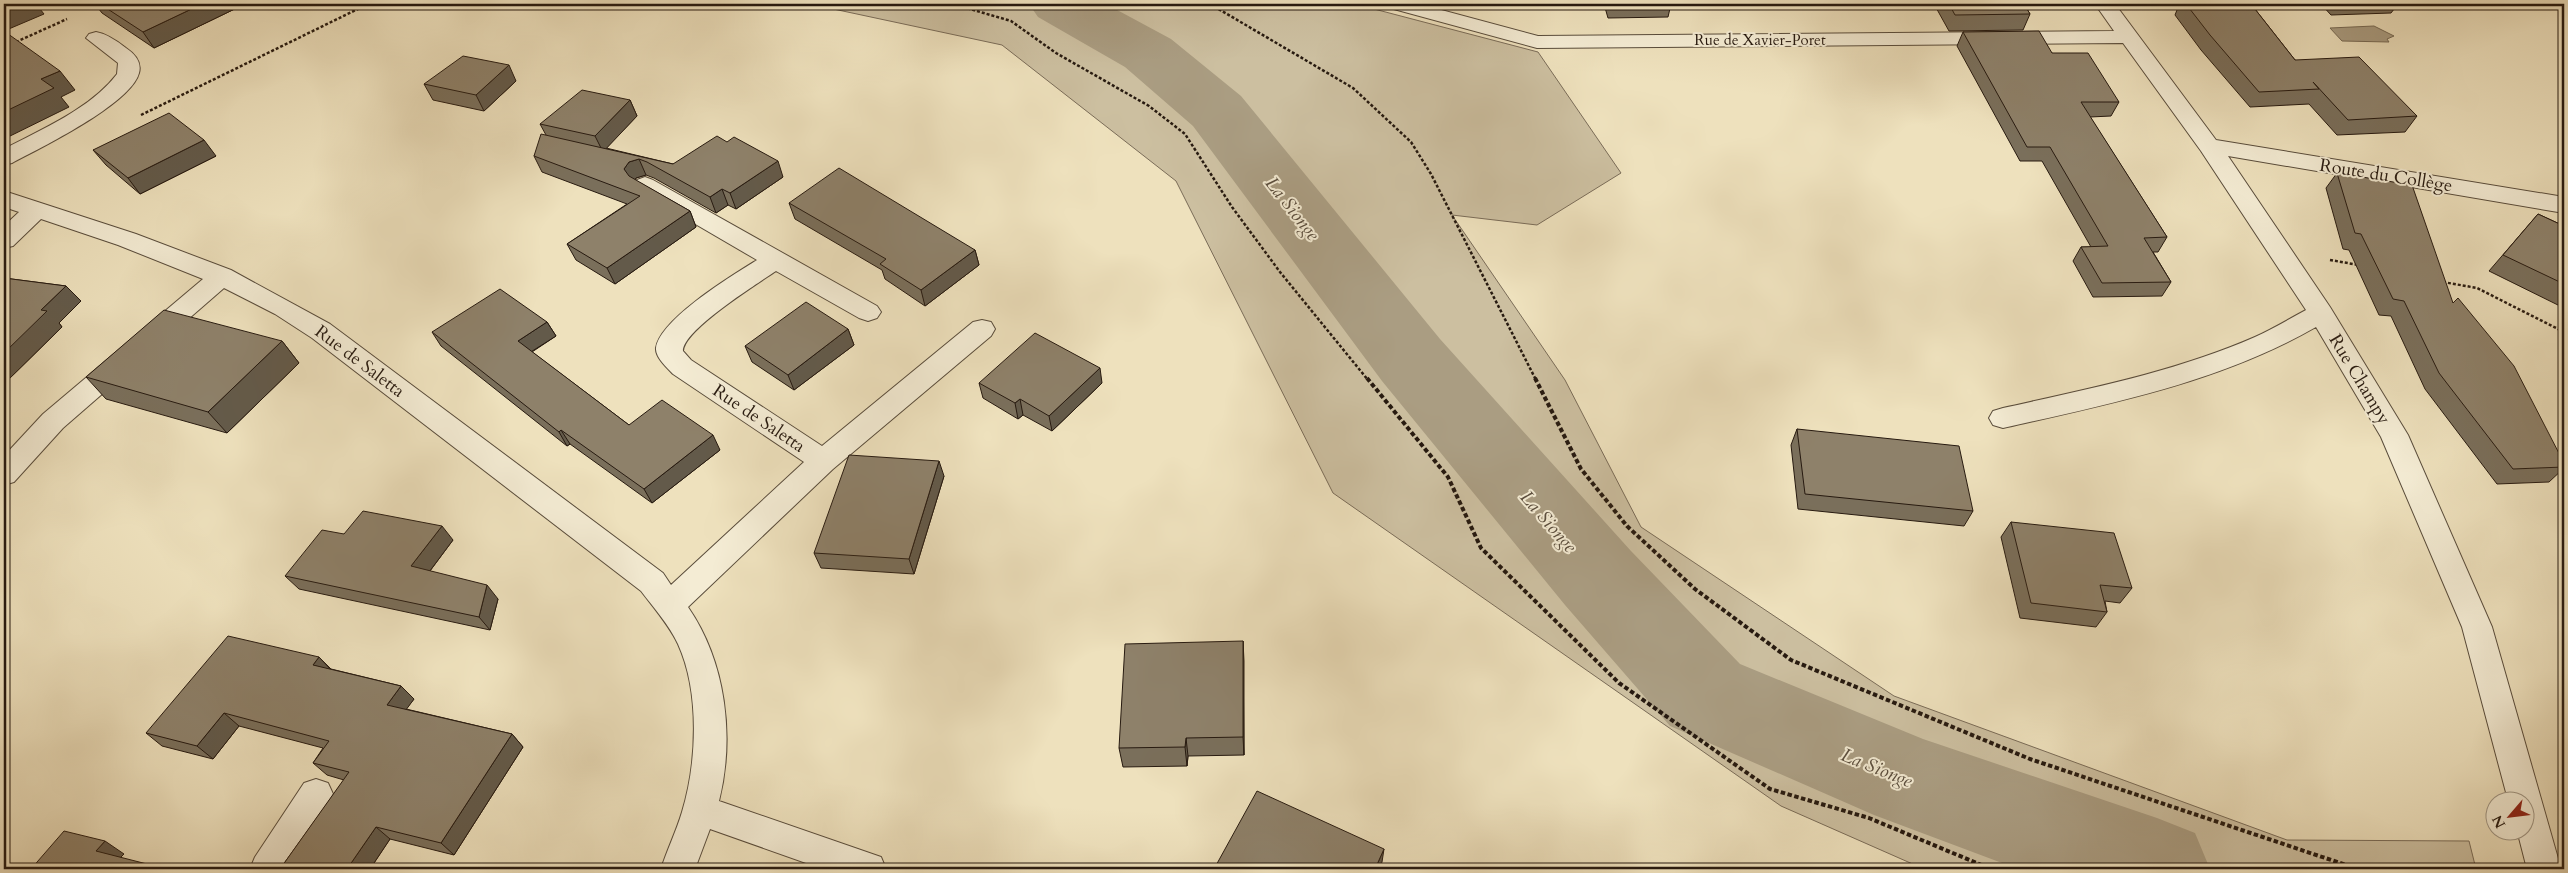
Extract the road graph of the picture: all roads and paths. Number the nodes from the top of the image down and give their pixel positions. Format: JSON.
{"nodes":[{"id":1,"x":368,"y":4,"type":"edge"},
{"id":2,"x":953,"y":4,"type":"edge"},
{"id":3,"x":1160,"y":4,"type":"edge"},
{"id":4,"x":1210,"y":4,"type":"edge"},
{"id":5,"x":1397,"y":4,"type":"edge"},
{"id":6,"x":2105,"y":4,"type":"edge"},
{"id":7,"x":1165,"y":7,"type":"dead end"},
{"id":8,"x":74,"y":16,"type":"dead end"},
{"id":9,"x":2127,"y":37,"type":"junction"},
{"id":10,"x":96,"y":38,"type":"dead end"},
{"id":11,"x":12,"y":43,"type":"edge"},
{"id":12,"x":139,"y":116,"type":"dead end"},
{"id":13,"x":2208,"y":146,"type":"junction"},
{"id":14,"x":4,"y":158,"type":"edge"},
{"id":15,"x":645,"y":184,"type":"edge"},
{"id":16,"x":4,"y":199,"type":"edge"},
{"id":17,"x":2564,"y":205,"type":"edge"},
{"id":18,"x":36,"y":210,"type":"junction"},
{"id":19,"x":4,"y":240,"type":"edge"},
{"id":20,"x":2321,"y":258,"type":"dead end"},
{"id":21,"x":776,"y":259,"type":"junction"},
{"id":22,"x":2360,"y":265,"type":"dead end"},
{"id":23,"x":222,"y":276,"type":"junction"},
{"id":24,"x":2438,"y":280,"type":"edge"},
{"id":25,"x":868,"y":312,"type":"dead end"},
{"id":26,"x":2321,"y":313,"type":"junction"},
{"id":27,"x":982,"y":329,"type":"dead end"},
{"id":28,"x":2564,"y":332,"type":"edge"},
{"id":29,"x":2003,"y":418,"type":"dead end"},
{"id":30,"x":824,"y":461,"type":"junction"},
{"id":31,"x":4,"y":474,"type":"edge"},
{"id":32,"x":670,"y":605,"type":"junction"},
{"id":33,"x":2522,"y":790,"type":"edge"},
{"id":34,"x":316,"y":794,"type":"dead end"},
{"id":35,"x":700,"y":810,"type":"junction"},
{"id":36,"x":2536,"y":840,"type":"edge"},
{"id":37,"x":267,"y":869,"type":"edge"},
{"id":38,"x":678,"y":869,"type":"edge"},
{"id":39,"x":869,"y":869,"type":"edge"},
{"id":40,"x":1991,"y":869,"type":"edge"},
{"id":41,"x":2358,"y":869,"type":"edge"},
{"id":42,"x":2544,"y":869,"type":"edge"}],
"edges":[{"from":1,"to":12,"type":"path"},
{"from":2,"to":40,"type":"path"},
{"from":3,"to":7,"type":"path"},
{"from":4,"to":41,"type":"path"},
{"from":5,"to":9,"type":"street","name":"Rue de Xavier-Poret"},
{"from":6,"to":9,"type":"street","name":"Rue Champy"},
{"from":8,"to":11,"type":"path"},
{"from":9,"to":13,"type":"street","name":"Rue Champy"},
{"from":10,"to":14,"type":"street"},
{"from":13,"to":17,"type":"street","name":"Route du Collège"},
{"from":13,"to":26,"type":"street","name":"Rue Champy"},
{"from":15,"to":21,"type":"street"},
{"from":16,"to":18,"type":"street","name":"Rue de Saletta"},
{"from":18,"to":19,"type":"street"},
{"from":18,"to":23,"type":"street","name":"Rue de Saletta"},
{"from":20,"to":22,"type":"path"},
{"from":21,"to":25,"type":"street"},
{"from":21,"to":30,"type":"street","name":"Rue de Saletta"},
{"from":23,"to":31,"type":"street"},
{"from":23,"to":32,"type":"street","name":"Rue de Saletta"},
{"from":24,"to":28,"type":"path"},
{"from":26,"to":29,"type":"street"},
{"from":26,"to":33,"type":"street","name":"Rue Champy"},
{"from":27,"to":30,"type":"street","name":"Rue de Saletta"},
{"from":30,"to":32,"type":"street","name":"Rue de Saletta"},
{"from":32,"to":35,"type":"street","name":"Rue de Saletta"},
{"from":34,"to":37,"type":"street"},
{"from":35,"to":38,"type":"street","name":"Rue de Saletta"},
{"from":35,"to":39,"type":"street"},
{"from":36,"to":42,"type":"street","name":"Rue Champy"}]}
